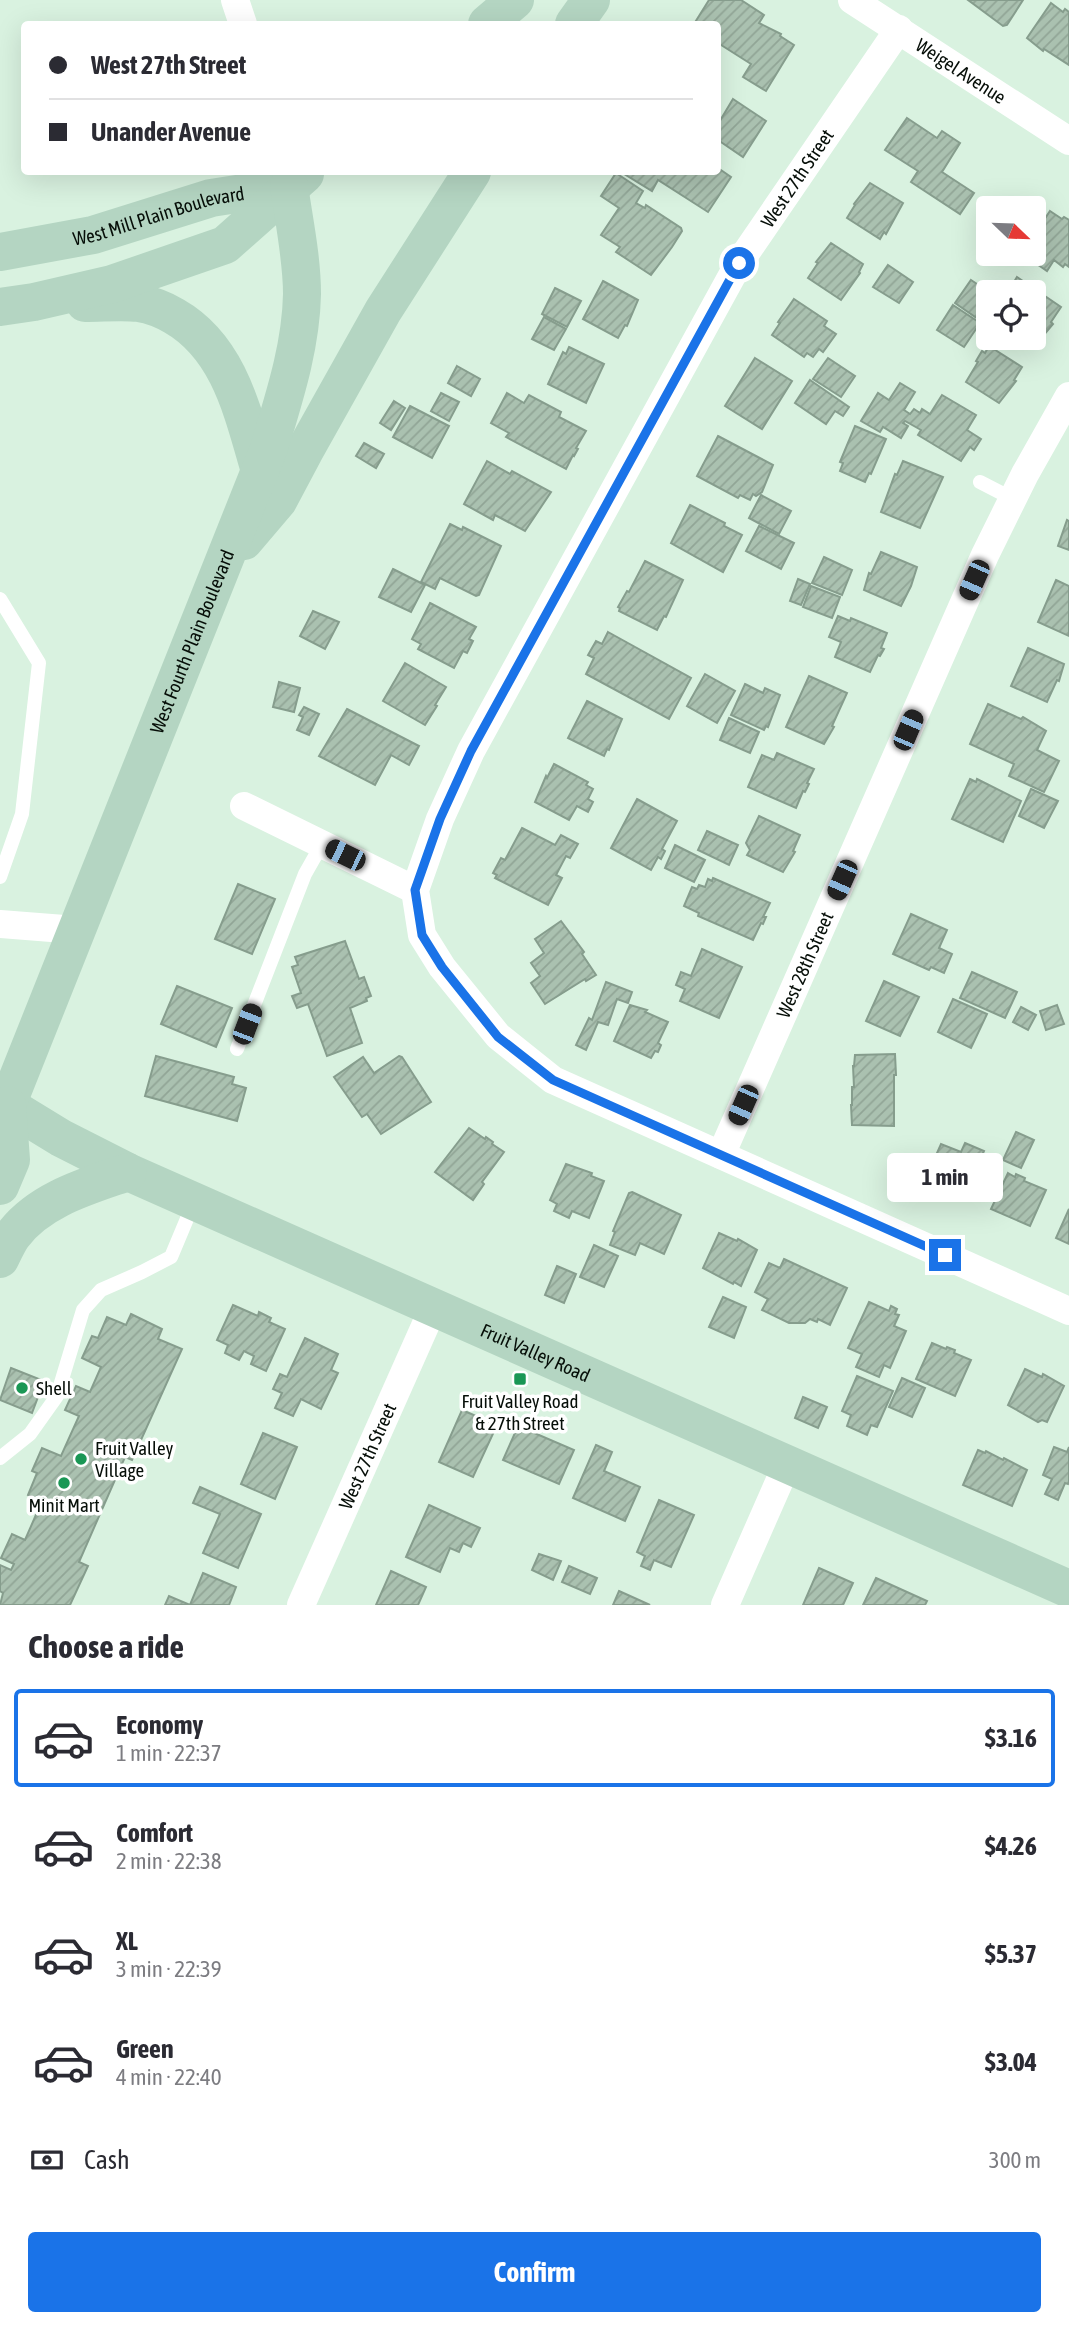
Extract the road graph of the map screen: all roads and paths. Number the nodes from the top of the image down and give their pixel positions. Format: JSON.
{"nodes":[{"id":1,"x":235,"y":0,"type":"edge"},
{"id":2,"x":515,"y":0,"type":"edge"},
{"id":3,"x":591,"y":0,"type":"edge"},
{"id":4,"x":852,"y":0,"type":"edge"},
{"id":5,"x":242,"y":21,"type":"edge"},
{"id":6,"x":490,"y":21,"type":"edge"},
{"id":7,"x":576,"y":21,"type":"edge"},
{"id":8,"x":899,"y":29,"type":"junction"},
{"id":9,"x":1069,"y":141,"type":"edge"},
{"id":10,"x":470,"y":175,"type":"edge"},
{"id":11,"x":294,"y":176,"type":"edge"},
{"id":12,"x":0,"y":252,"type":"edge"},
{"id":13,"x":17,"y":304,"type":"edge"},
{"id":14,"x":1069,"y":396,"type":"edge"},
{"id":15,"x":260,"y":471,"type":"junction"},
{"id":16,"x":980,"y":482,"type":"dead end"},
{"id":17,"x":1013,"y":499,"type":"junction"},
{"id":18,"x":223,"y":567,"type":"junction"},
{"id":19,"x":0,"y":599,"type":"edge"},
{"id":20,"x":244,"y":806,"type":"dead end"},
{"id":21,"x":321,"y":844,"type":"junction"},
{"id":22,"x":0,"y":877,"type":"edge"},
{"id":23,"x":415,"y":890,"type":"junction"},
{"id":24,"x":0,"y":924,"type":"edge"},
{"id":25,"x":77,"y":930,"type":"junction"},
{"id":26,"x":237,"y":1049,"type":"dead end"},
{"id":27,"x":2,"y":1105,"type":"edge"},
{"id":28,"x":722,"y":1156,"type":"junction"},
{"id":29,"x":128,"y":1172,"type":"junction"},
{"id":30,"x":0,"y":1186,"type":"edge"},
{"id":31,"x":195,"y":1201,"type":"junction"},
{"id":32,"x":0,"y":1259,"type":"edge"},
{"id":33,"x":434,"y":1306,"type":"junction"},
{"id":34,"x":1069,"y":1311,"type":"edge"},
{"id":35,"x":0,"y":1458,"type":"edge"},
{"id":36,"x":787,"y":1464,"type":"junction"},
{"id":37,"x":1069,"y":1589,"type":"edge"},
{"id":38,"x":301,"y":1605,"type":"edge"},
{"id":39,"x":725,"y":1605,"type":"edge"}],
"edges":[{"from":1,"to":5,"type":"street"},
{"from":2,"to":6,"type":"main road"},
{"from":3,"to":7,"type":"main road"},
{"from":4,"to":8,"type":"street","name":"Weigel Avenue"},
{"from":8,"to":9,"type":"street","name":"Weigel Avenue"},
{"from":8,"to":23,"type":"street","name":"West 27th Street"},
{"from":10,"to":18,"type":"main road"},
{"from":11,"to":12,"type":"main road","name":"West Mill Plain Boulevard"},
{"from":11,"to":13,"type":"main road","name":"West Mill Plain Boulevard"},
{"from":11,"to":15,"type":"main road","name":"West Fourth Plain Boulevard"},
{"from":13,"to":15,"type":"main road"},
{"from":14,"to":17,"type":"street","name":"West 28th Street"},
{"from":15,"to":18,"type":"main road","name":"West Fourth Plain Boulevard"},
{"from":16,"to":17,"type":"lane"},
{"from":17,"to":28,"type":"street","name":"West 28th Street"},
{"from":18,"to":25,"type":"main road","name":"West Fourth Plain Boulevard"},
{"from":19,"to":22,"type":"lane"},
{"from":20,"to":21,"type":"street"},
{"from":21,"to":23,"type":"street"},
{"from":21,"to":26,"type":"lane"},
{"from":23,"to":28,"type":"street"},
{"from":24,"to":25,"type":"street"},
{"from":25,"to":27,"type":"main road","name":"West Fourth Plain Boulevard"},
{"from":27,"to":29,"type":"main road","name":"Fruit Valley Road"},
{"from":27,"to":30,"type":"main road","name":"West Fourth Plain Boulevard"},
{"from":28,"to":34,"type":"street"},
{"from":29,"to":31,"type":"main road","name":"Fruit Valley Road"},
{"from":29,"to":32,"type":"main road"},
{"from":31,"to":33,"type":"main road","name":"Fruit Valley Road"},
{"from":31,"to":35,"type":"lane"},
{"from":33,"to":36,"type":"main road","name":"Fruit Valley Road"},
{"from":33,"to":38,"type":"street","name":"West 27th Street"},
{"from":36,"to":37,"type":"main road","name":"Fruit Valley Road"},
{"from":36,"to":39,"type":"street"}]}
